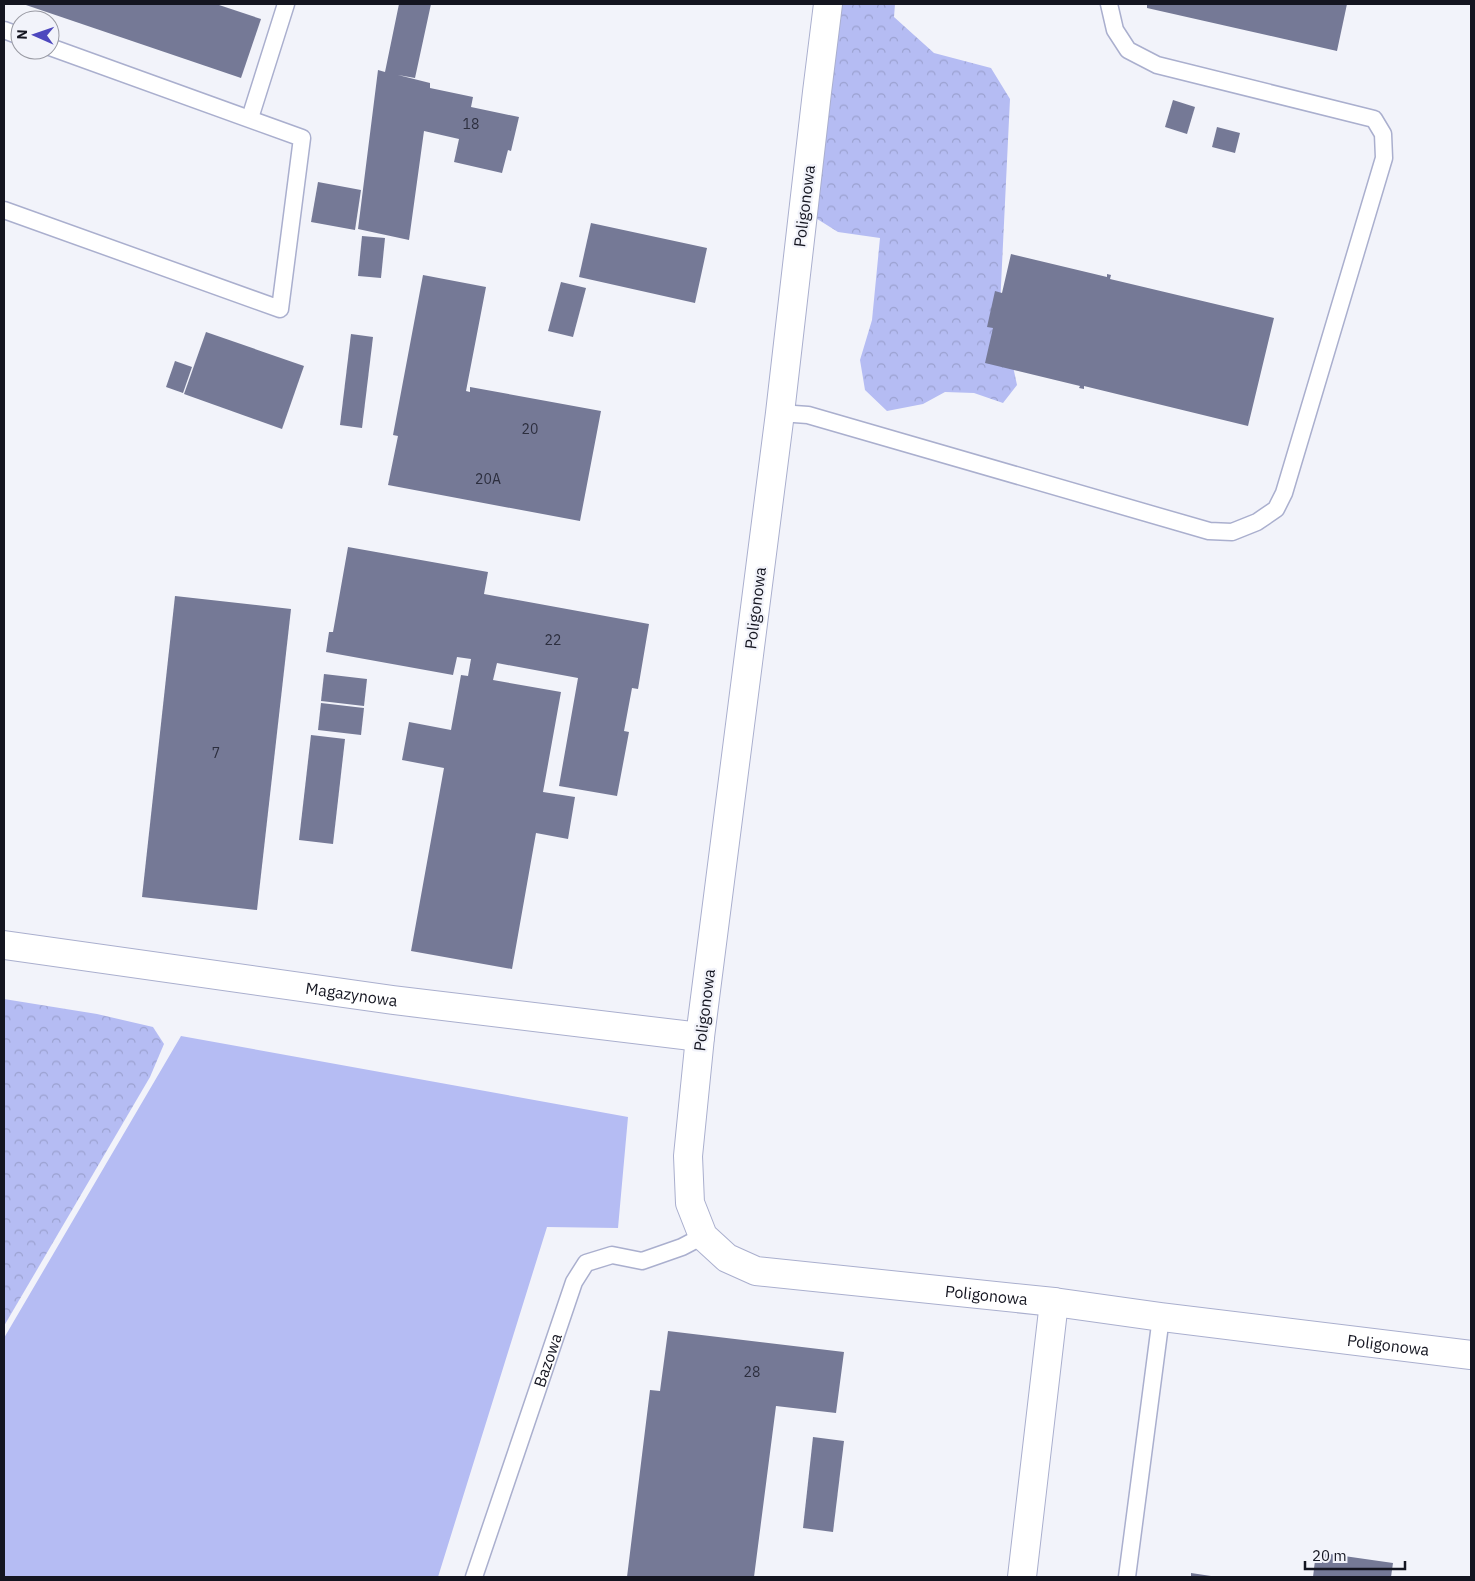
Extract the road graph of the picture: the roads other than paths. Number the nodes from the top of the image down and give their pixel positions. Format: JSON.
{"nodes":[{"id":1,"x":286,"y":4,"type":"edge"},
{"id":2,"x":828,"y":4,"type":"edge"},
{"id":3,"x":1109,"y":4,"type":"edge"},
{"id":4,"x":60,"y":51,"type":"edge"},
{"id":5,"x":250,"y":118,"type":"junction"},
{"id":6,"x":4,"y":210,"type":"edge"},
{"id":7,"x":780,"y":413,"type":"junction"},
{"id":8,"x":4,"y":945,"type":"edge"},
{"id":9,"x":700,"y":1037,"type":"junction"},
{"id":10,"x":703,"y":1236,"type":"junction"},
{"id":11,"x":1054,"y":1302,"type":"junction"},
{"id":12,"x":1161,"y":1317,"type":"junction"},
{"id":13,"x":1471,"y":1355,"type":"edge"},
{"id":14,"x":474,"y":1577,"type":"edge"},
{"id":15,"x":1022,"y":1577,"type":"edge"},
{"id":16,"x":1127,"y":1577,"type":"edge"}],
"edges":[{"from":1,"to":5,"type":"lane"},
{"from":2,"to":7,"type":"street","name":"Poligonowa"},
{"from":3,"to":7,"type":"lane"},
{"from":4,"to":5,"type":"lane"},
{"from":5,"to":6,"type":"lane"},
{"from":7,"to":9,"type":"street","name":"Poligonowa"},
{"from":8,"to":9,"type":"street","name":"Magazynowa"},
{"from":9,"to":10,"type":"street","name":"Poligonowa"},
{"from":10,"to":11,"type":"street","name":"Poligonowa"},
{"from":10,"to":14,"type":"lane","name":"Bazowa"},
{"from":11,"to":12,"type":"street","name":"Poligonowa"},
{"from":11,"to":15,"type":"street"},
{"from":12,"to":13,"type":"street","name":"Poligonowa"},
{"from":12,"to":16,"type":"lane"}]}
